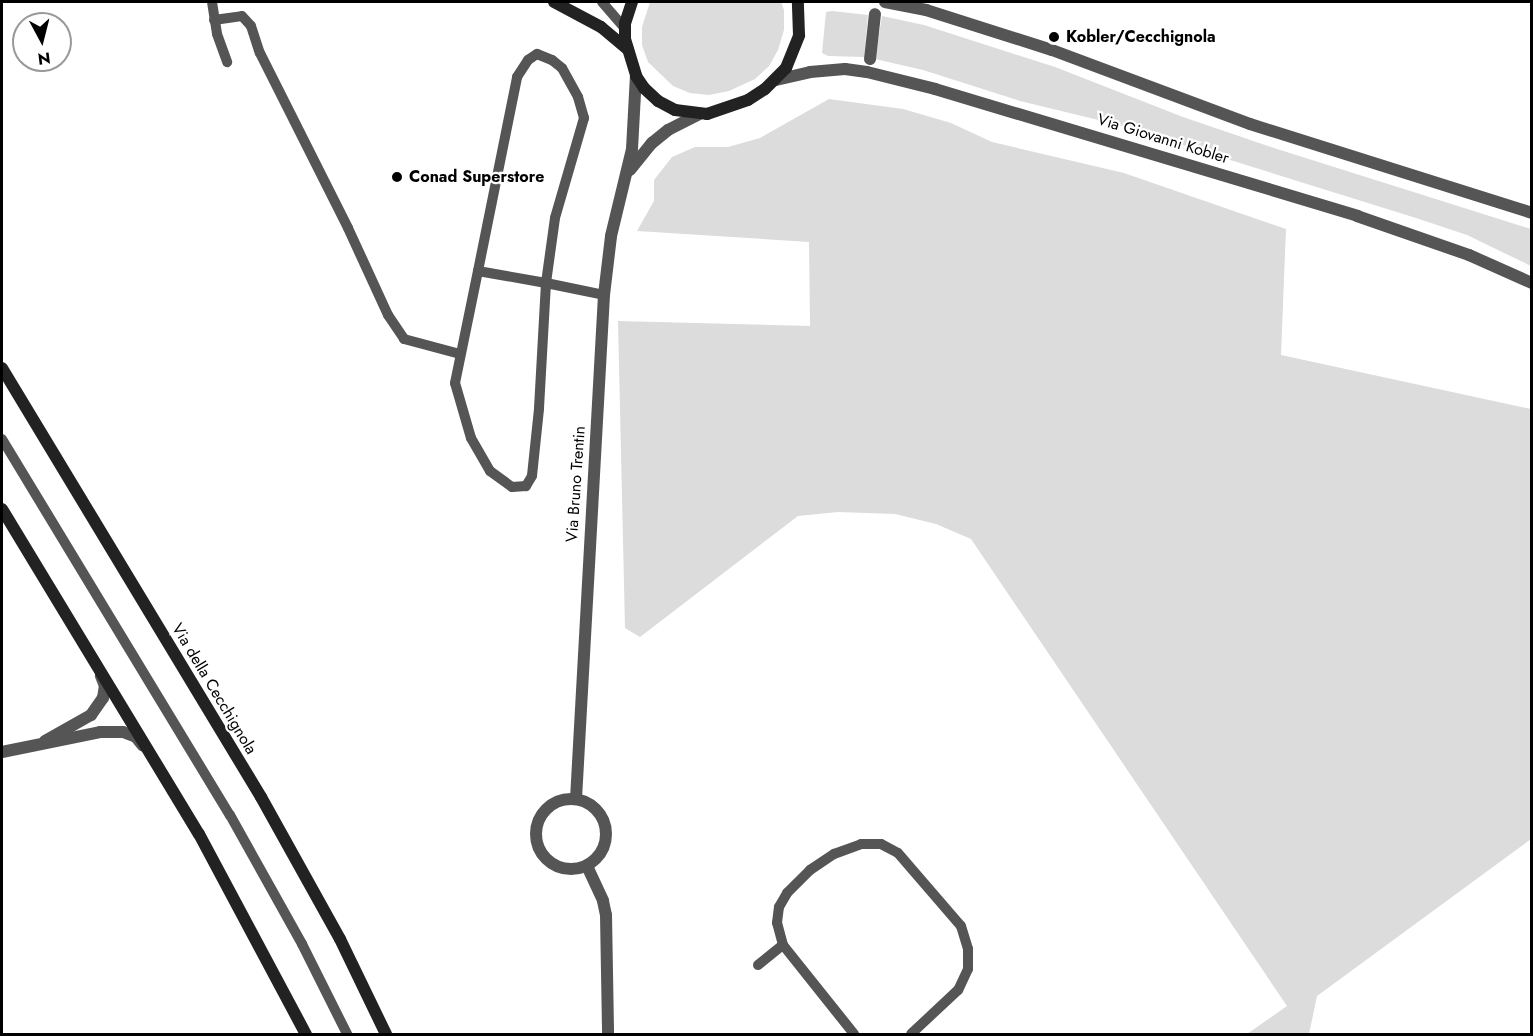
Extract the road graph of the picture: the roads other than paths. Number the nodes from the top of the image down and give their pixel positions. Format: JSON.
{"nodes":[{"id":1,"x":212,"y":2,"type":"edge"},
{"id":2,"x":554,"y":2,"type":"edge"},
{"id":3,"x":602,"y":2,"type":"edge"},
{"id":4,"x":632,"y":2,"type":"edge"},
{"id":5,"x":798,"y":2,"type":"edge"},
{"id":6,"x":885,"y":2,"type":"edge"},
{"id":7,"x":875,"y":14,"type":"dead end"},
{"id":8,"x":214,"y":20,"type":"junction"},
{"id":9,"x":625,"y":28,"type":"junction"},
{"id":10,"x":628,"y":50,"type":"junction"},
{"id":11,"x":870,"y":59,"type":"dead end"},
{"id":12,"x":227,"y":62,"type":"dead end"},
{"id":13,"x":636,"y":76,"type":"junction"},
{"id":14,"x":776,"y":80,"type":"junction"},
{"id":15,"x":700,"y":114,"type":"junction"},
{"id":16,"x":628,"y":173,"type":"junction"},
{"id":17,"x":1532,"y":213,"type":"edge"},
{"id":18,"x":478,"y":271,"type":"junction"},
{"id":19,"x":546,"y":283,"type":"junction"},
{"id":20,"x":1532,"y":283,"type":"edge"},
{"id":21,"x":604,"y":295,"type":"junction"},
{"id":22,"x":460,"y":354,"type":"junction"},
{"id":23,"x":2,"y":368,"type":"edge"},
{"id":24,"x":2,"y":439,"type":"edge"},
{"id":25,"x":2,"y":509,"type":"edge"},
{"id":26,"x":99,"y":671,"type":"junction"},
{"id":27,"x":41,"y":742,"type":"junction"},
{"id":28,"x":2,"y":752,"type":"edge"},
{"id":29,"x":149,"y":753,"type":"junction"},
{"id":30,"x":576,"y":799,"type":"junction"},
{"id":31,"x":587,"y":866,"type":"junction"},
{"id":32,"x":783,"y":945,"type":"junction"},
{"id":33,"x":758,"y":965,"type":"dead end"},
{"id":34,"x":306,"y":1035,"type":"edge"},
{"id":35,"x":347,"y":1035,"type":"edge"},
{"id":36,"x":386,"y":1035,"type":"edge"},
{"id":37,"x":608,"y":1035,"type":"edge"},
{"id":38,"x":854,"y":1035,"type":"edge"},
{"id":39,"x":910,"y":1035,"type":"edge"}],
"edges":[{"from":1,"to":8,"type":"lane"},
{"from":2,"to":10,"type":"street"},
{"from":3,"to":9,"type":"lane"},
{"from":4,"to":9,"type":"street"},
{"from":5,"to":14,"type":"street"},
{"from":6,"to":17,"type":"street"},
{"from":7,"to":11,"type":"street"},
{"from":8,"to":12,"type":"lane"},
{"from":8,"to":22,"type":"lane"},
{"from":9,"to":10,"type":"street"},
{"from":10,"to":13,"type":"street"},
{"from":13,"to":15,"type":"street"},
{"from":13,"to":16,"type":"street","name":"Via Bruno Trentin"},
{"from":14,"to":15,"type":"street"},
{"from":14,"to":20,"type":"street","name":"Via Giovanni Kobler"},
{"from":15,"to":16,"type":"street","name":"Via Bruno Trentin"},
{"from":16,"to":21,"type":"street","name":"Via Bruno Trentin"},
{"from":18,"to":19,"type":"lane"},
{"from":18,"to":19,"type":"lane"},
{"from":18,"to":22,"type":"lane"},
{"from":19,"to":21,"type":"lane"},
{"from":19,"to":22,"type":"lane"},
{"from":21,"to":30,"type":"street","name":"Via Bruno Trentin"},
{"from":23,"to":36,"type":"street","name":"Via della Cecchignola"},
{"from":24,"to":35,"type":"lane"},
{"from":25,"to":26,"type":"street"},
{"from":26,"to":27,"type":"street"},
{"from":26,"to":29,"type":"street"},
{"from":27,"to":28,"type":"street"},
{"from":27,"to":29,"type":"street"},
{"from":29,"to":34,"type":"street"},
{"from":30,"to":31,"type":"street"},
{"from":30,"to":31,"type":"street"},
{"from":31,"to":37,"type":"street"},
{"from":32,"to":33,"type":"lane"},
{"from":32,"to":38,"type":"lane"},
{"from":32,"to":39,"type":"lane"}]}
